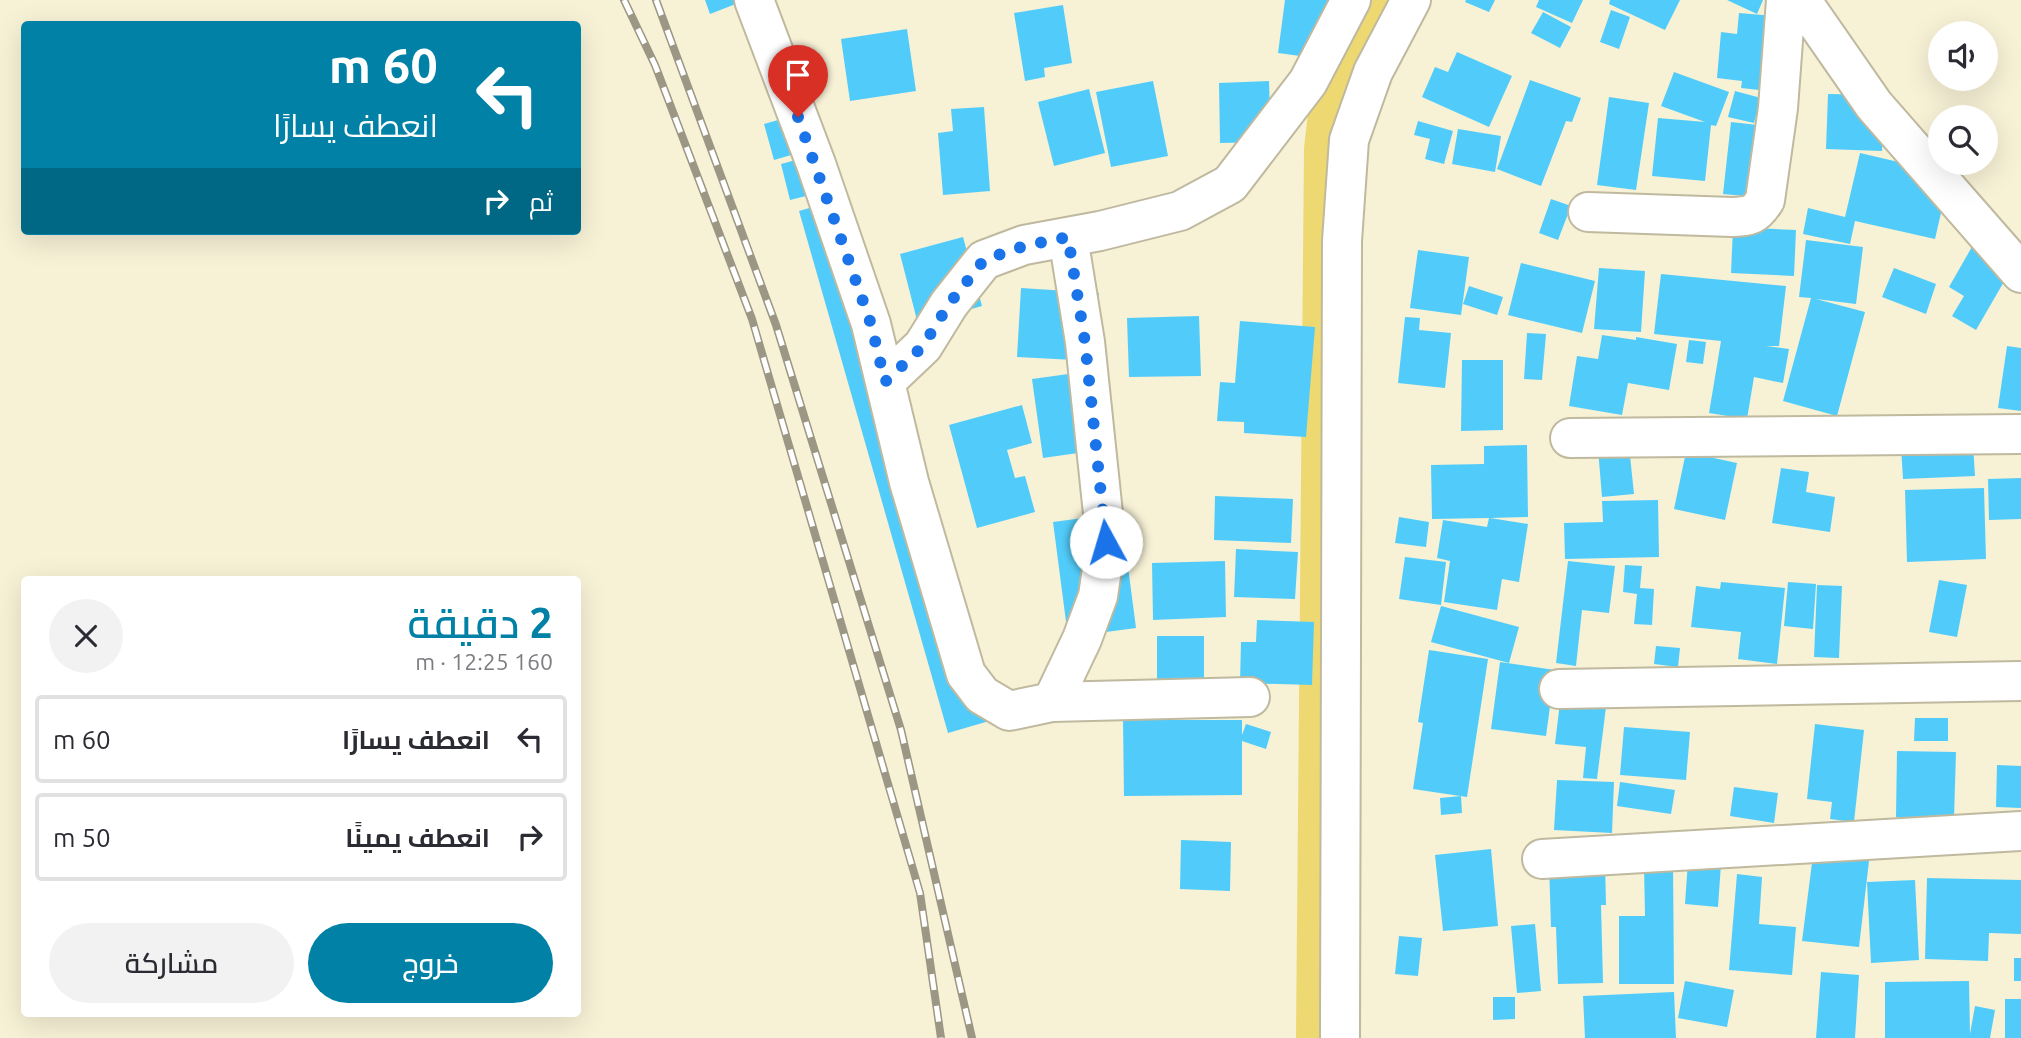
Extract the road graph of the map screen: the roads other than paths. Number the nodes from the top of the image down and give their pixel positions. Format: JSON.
{"nodes":[{"id":1,"x":754,"y":0,"type":"edge"},
{"id":2,"x":1351,"y":0,"type":"edge"},
{"id":3,"x":1411,"y":0,"type":"edge"},
{"id":4,"x":1786,"y":0,"type":"edge"},
{"id":5,"x":1801,"y":0,"type":"edge"},
{"id":6,"x":1588,"y":212,"type":"dead end"},
{"id":7,"x":1068,"y":237,"type":"junction"},
{"id":8,"x":2021,"y":273,"type":"edge"},
{"id":9,"x":885,"y":382,"type":"junction"},
{"id":10,"x":2021,"y":434,"type":"edge"},
{"id":11,"x":1570,"y":438,"type":"dead end"},
{"id":12,"x":2021,"y":681,"type":"edge"},
{"id":13,"x":1559,"y":689,"type":"dead end"},
{"id":14,"x":1250,"y":697,"type":"dead end"},
{"id":15,"x":1052,"y":702,"type":"junction"},
{"id":16,"x":2021,"y":831,"type":"edge"},
{"id":17,"x":1542,"y":859,"type":"dead end"},
{"id":18,"x":1340,"y":1038,"type":"edge"}],
"edges":[{"from":1,"to":9,"type":"street"},
{"from":2,"to":7,"type":"street"},
{"from":3,"to":18,"type":"street"},
{"from":4,"to":6,"type":"street"},
{"from":5,"to":8,"type":"street"},
{"from":7,"to":9,"type":"street"},
{"from":7,"to":15,"type":"street"},
{"from":9,"to":15,"type":"street"},
{"from":10,"to":11,"type":"street"},
{"from":12,"to":13,"type":"street"},
{"from":14,"to":15,"type":"street"},
{"from":16,"to":17,"type":"street"}]}
